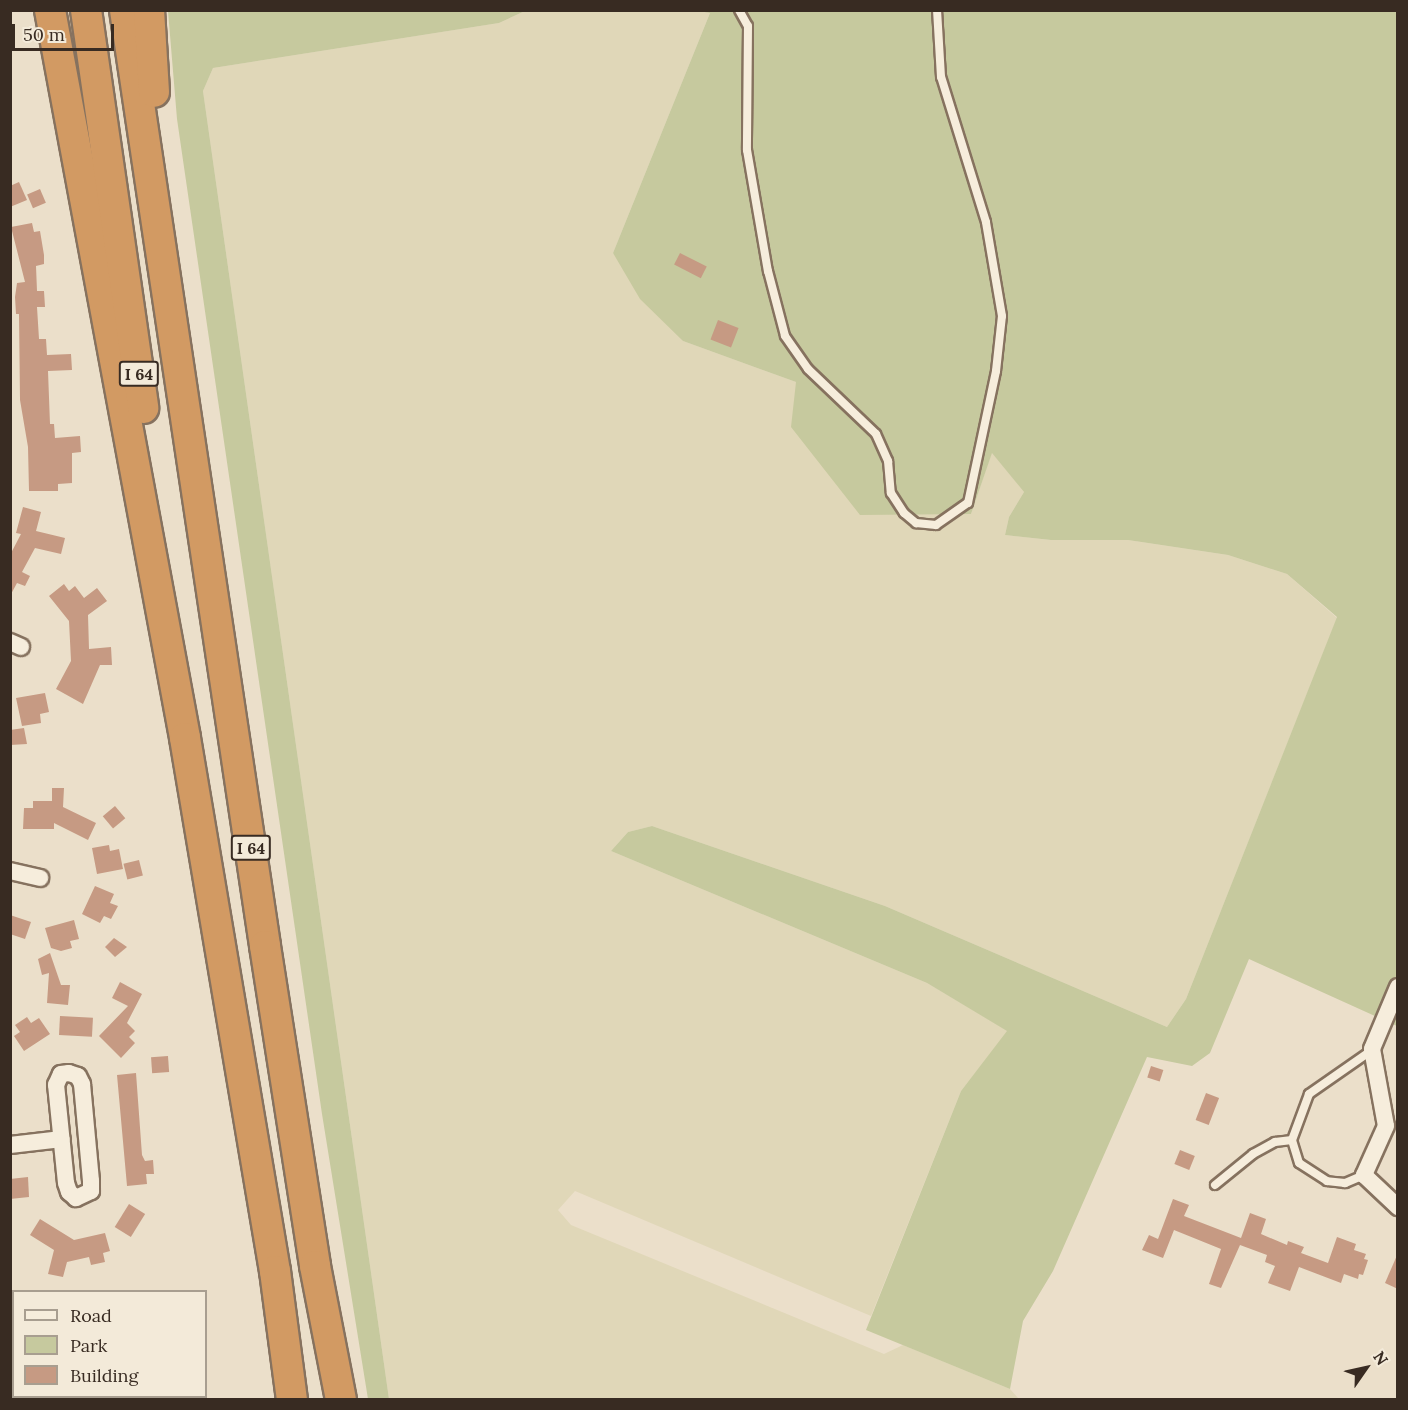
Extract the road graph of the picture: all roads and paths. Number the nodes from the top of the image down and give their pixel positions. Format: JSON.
{"nodes":[{"id":1,"x":50,"y":10,"type":"edge"},
{"id":2,"x":55,"y":10,"type":"edge"},
{"id":3,"x":86,"y":10,"type":"edge"},
{"id":4,"x":125,"y":10,"type":"edge"},
{"id":5,"x":149,"y":10,"type":"edge"},
{"id":6,"x":738,"y":10,"type":"edge"},
{"id":7,"x":937,"y":10,"type":"edge"},
{"id":8,"x":80,"y":173,"type":"junction"},
{"id":9,"x":168,"y":295,"type":"junction"},
{"id":10,"x":185,"y":738,"type":"junction"},
{"id":11,"x":10,"y":871,"type":"edge"},
{"id":12,"x":40,"y":878,"type":"dead end"},
{"id":13,"x":1398,"y":987,"type":"edge"},
{"id":14,"x":1372,"y":1050,"type":"junction"},
{"id":15,"x":62,"y":1139,"type":"junction"},
{"id":16,"x":1292,"y":1140,"type":"junction"},
{"id":17,"x":10,"y":1145,"type":"edge"},
{"id":18,"x":1364,"y":1175,"type":"junction"},
{"id":19,"x":1215,"y":1185,"type":"dead end"},
{"id":20,"x":1398,"y":1207,"type":"edge"},
{"id":21,"x":292,"y":1400,"type":"edge"},
{"id":22,"x":341,"y":1400,"type":"edge"}],
"edges":[{"from":1,"to":8,"type":"highway"},
{"from":2,"to":8,"type":"highway"},
{"from":3,"to":10,"type":"highway","number":"I 64"},
{"from":4,"to":9,"type":"highway","number":"I 64"},
{"from":5,"to":9,"type":"highway"},
{"from":6,"to":7,"type":"lane"},
{"from":8,"to":10,"type":"highway"},
{"from":9,"to":22,"type":"highway","number":"I 64"},
{"from":10,"to":21,"type":"highway","number":"I 64"},
{"from":11,"to":12,"type":"street"},
{"from":13,"to":14,"type":"street"},
{"from":14,"to":16,"type":"lane"},
{"from":14,"to":18,"type":"street"},
{"from":15,"to":15,"type":"street"},
{"from":15,"to":17,"type":"street"},
{"from":16,"to":18,"type":"lane"},
{"from":16,"to":19,"type":"lane"},
{"from":18,"to":20,"type":"street"}]}
